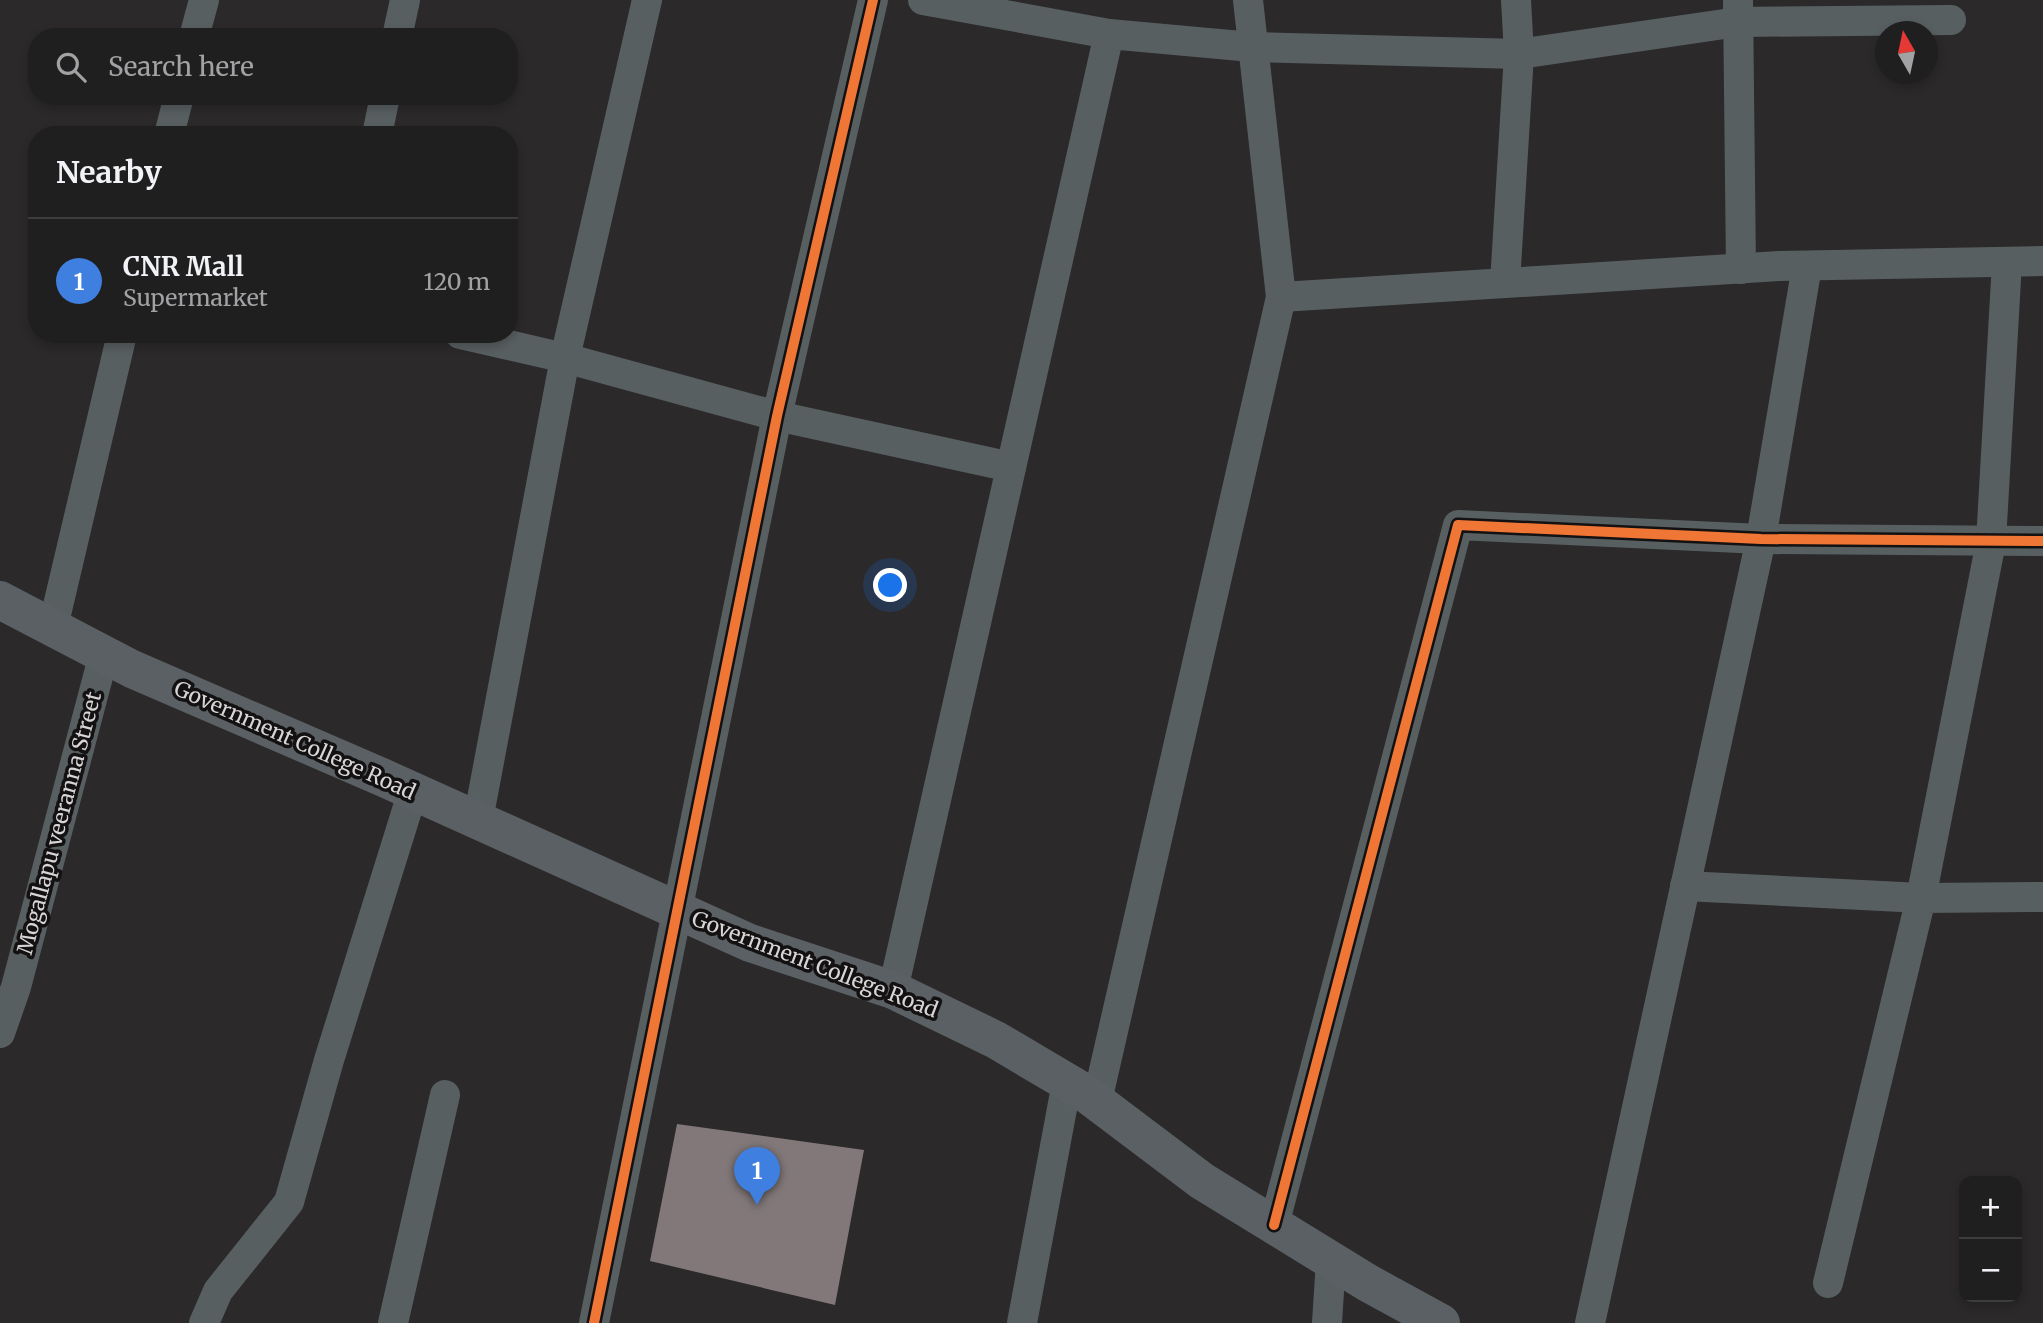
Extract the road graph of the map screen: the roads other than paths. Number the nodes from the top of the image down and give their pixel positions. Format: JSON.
{"nodes":[{"id":1,"x":204,"y":0,"type":"edge"},
{"id":2,"x":405,"y":0,"type":"edge"},
{"id":3,"x":647,"y":0,"type":"edge"},
{"id":4,"x":873,"y":0,"type":"edge"},
{"id":5,"x":923,"y":0,"type":"edge"},
{"id":6,"x":1248,"y":0,"type":"edge"},
{"id":7,"x":1516,"y":0,"type":"edge"},
{"id":8,"x":992,"y":6,"type":"edge"},
{"id":9,"x":1738,"y":11,"type":"edge"},
{"id":10,"x":1951,"y":20,"type":"dead end"},
{"id":11,"x":196,"y":28,"type":"edge"},
{"id":12,"x":399,"y":28,"type":"edge"},
{"id":13,"x":1109,"y":34,"type":"junction"},
{"id":14,"x":1252,"y":47,"type":"junction"},
{"id":15,"x":1519,"y":54,"type":"junction"},
{"id":16,"x":176,"y":105,"type":"edge"},
{"id":17,"x":383,"y":105,"type":"edge"},
{"id":18,"x":171,"y":126,"type":"edge"},
{"id":19,"x":379,"y":126,"type":"edge"},
{"id":20,"x":2043,"y":261,"type":"edge"},
{"id":21,"x":2007,"y":262,"type":"junction"},
{"id":22,"x":1807,"y":266,"type":"junction"},
{"id":23,"x":1741,"y":269,"type":"junction"},
{"id":24,"x":1505,"y":283,"type":"junction"},
{"id":25,"x":1281,"y":297,"type":"junction"},
{"id":26,"x":120,"y":343,"type":"edge"},
{"id":27,"x":499,"y":343,"type":"edge"},
{"id":28,"x":565,"y":358,"type":"junction"},
{"id":29,"x":777,"y":415,"type":"junction"},
{"id":30,"x":1011,"y":467,"type":"junction"},
{"id":31,"x":1761,"y":539,"type":"junction"},
{"id":32,"x":2043,"y":541,"type":"edge"},
{"id":33,"x":1991,"y":542,"type":"junction"},
{"id":34,"x":0,"y":600,"type":"edge"},
{"id":35,"x":53,"y":627,"type":"junction"},
{"id":36,"x":104,"y":654,"type":"junction"},
{"id":37,"x":413,"y":792,"type":"junction"},
{"id":38,"x":478,"y":820,"type":"junction"},
{"id":39,"x":1685,"y":886,"type":"junction"},
{"id":40,"x":2043,"y":897,"type":"edge"},
{"id":41,"x":1921,"y":898,"type":"junction"},
{"id":42,"x":678,"y":911,"type":"junction"},
{"id":43,"x":893,"y":990,"type":"junction"},
{"id":44,"x":0,"y":1033,"type":"edge"},
{"id":45,"x":1082,"y":1092,"type":"junction"},
{"id":46,"x":445,"y":1096,"type":"dead end"},
{"id":47,"x":1273,"y":1225,"type":"junction"},
{"id":48,"x":1331,"y":1260,"type":"junction"},
{"id":49,"x":1828,"y":1283,"type":"dead end"},
{"id":50,"x":204,"y":1323,"type":"edge"},
{"id":51,"x":393,"y":1323,"type":"edge"},
{"id":52,"x":594,"y":1323,"type":"edge"},
{"id":53,"x":1022,"y":1323,"type":"edge"},
{"id":54,"x":1327,"y":1323,"type":"edge"},
{"id":55,"x":1441,"y":1323,"type":"edge"},
{"id":56,"x":1590,"y":1323,"type":"edge"}],
"edges":[{"from":1,"to":11,"type":"street"},
{"from":2,"to":12,"type":"street"},
{"from":3,"to":28,"type":"street"},
{"from":4,"to":29,"type":"street"},
{"from":5,"to":8,"type":"street"},
{"from":6,"to":14,"type":"street"},
{"from":7,"to":15,"type":"street"},
{"from":8,"to":13,"type":"street"},
{"from":9,"to":10,"type":"street"},
{"from":9,"to":15,"type":"street"},
{"from":9,"to":23,"type":"street"},
{"from":13,"to":14,"type":"street"},
{"from":13,"to":30,"type":"street"},
{"from":14,"to":15,"type":"street"},
{"from":14,"to":25,"type":"street"},
{"from":15,"to":24,"type":"street"},
{"from":16,"to":18,"type":"street"},
{"from":17,"to":19,"type":"street"},
{"from":20,"to":21,"type":"street"},
{"from":21,"to":22,"type":"street"},
{"from":21,"to":33,"type":"street"},
{"from":22,"to":23,"type":"street"},
{"from":22,"to":31,"type":"street"},
{"from":23,"to":24,"type":"street"},
{"from":24,"to":25,"type":"street"},
{"from":25,"to":45,"type":"street"},
{"from":26,"to":35,"type":"street"},
{"from":27,"to":28,"type":"street"},
{"from":28,"to":29,"type":"street"},
{"from":28,"to":38,"type":"street"},
{"from":29,"to":30,"type":"street"},
{"from":29,"to":42,"type":"street"},
{"from":30,"to":43,"type":"street"},
{"from":31,"to":33,"type":"street"},
{"from":31,"to":39,"type":"street"},
{"from":31,"to":47,"type":"street"},
{"from":32,"to":33,"type":"street"},
{"from":33,"to":41,"type":"street"},
{"from":34,"to":35,"type":"main road","name":"Government College Road"},
{"from":35,"to":36,"type":"main road","name":"Government College Road"},
{"from":36,"to":37,"type":"main road","name":"Government College Road"},
{"from":36,"to":44,"type":"street","name":"Mogallapu veeranna Street"},
{"from":37,"to":38,"type":"main road","name":"Government College Road"},
{"from":37,"to":50,"type":"street"},
{"from":38,"to":42,"type":"main road","name":"Government College Road"},
{"from":39,"to":41,"type":"street"},
{"from":39,"to":56,"type":"street"},
{"from":40,"to":41,"type":"street"},
{"from":41,"to":49,"type":"street"},
{"from":42,"to":43,"type":"main road","name":"Government College Road"},
{"from":42,"to":52,"type":"street"},
{"from":43,"to":45,"type":"main road","name":"Government College Road"},
{"from":45,"to":47,"type":"main road","name":"Government College Road"},
{"from":45,"to":53,"type":"street"},
{"from":46,"to":51,"type":"street"},
{"from":47,"to":48,"type":"main road","name":"Government College Road"},
{"from":48,"to":54,"type":"street"},
{"from":48,"to":55,"type":"main road","name":"Government College Road"}]}
